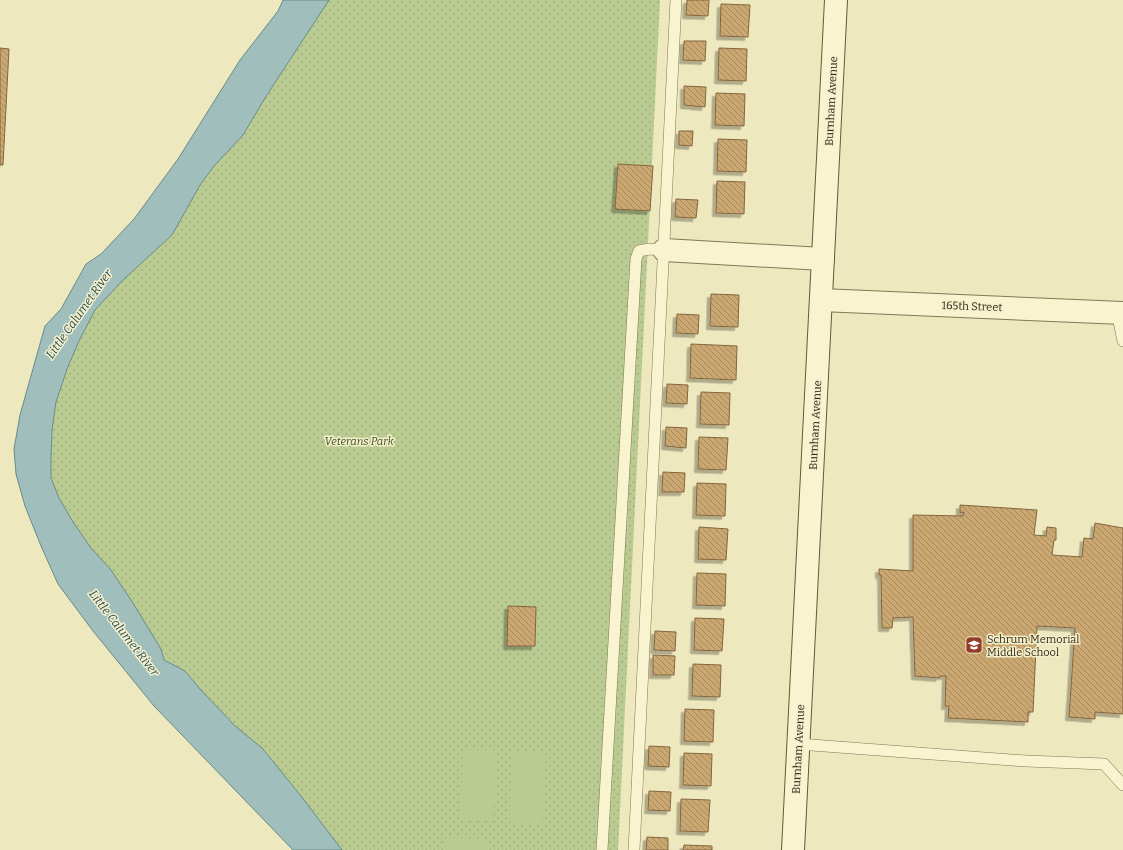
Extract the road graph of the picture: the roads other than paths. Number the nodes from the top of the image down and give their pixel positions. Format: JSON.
{"nodes":[{"id":1,"x":676,"y":0,"type":"edge"},
{"id":2,"x":836,"y":0,"type":"edge"},
{"id":3,"x":664,"y":250,"type":"junction"},
{"id":4,"x":823,"y":258,"type":"junction"},
{"id":5,"x":821,"y":300,"type":"junction"},
{"id":6,"x":1120,"y":313,"type":"edge"},
{"id":7,"x":1123,"y":340,"type":"edge"},
{"id":8,"x":798,"y":744,"type":"junction"},
{"id":9,"x":1123,"y":785,"type":"edge"},
{"id":10,"x":602,"y":850,"type":"edge"},
{"id":11,"x":634,"y":850,"type":"edge"},
{"id":12,"x":793,"y":850,"type":"edge"}],
"edges":[{"from":1,"to":3,"type":"lane"},
{"from":2,"to":4,"type":"main road","name":"Burnham Avenue"},
{"from":3,"to":4,"type":"main road"},
{"from":3,"to":10,"type":"lane"},
{"from":3,"to":11,"type":"lane"},
{"from":4,"to":5,"type":"main road","name":"Burnham Avenue"},
{"from":5,"to":6,"type":"main road","name":"165th Street"},
{"from":5,"to":8,"type":"main road","name":"Burnham Avenue"},
{"from":6,"to":7,"type":"lane"},
{"from":8,"to":9,"type":"lane"},
{"from":8,"to":12,"type":"main road","name":"Burnham Avenue"}]}
